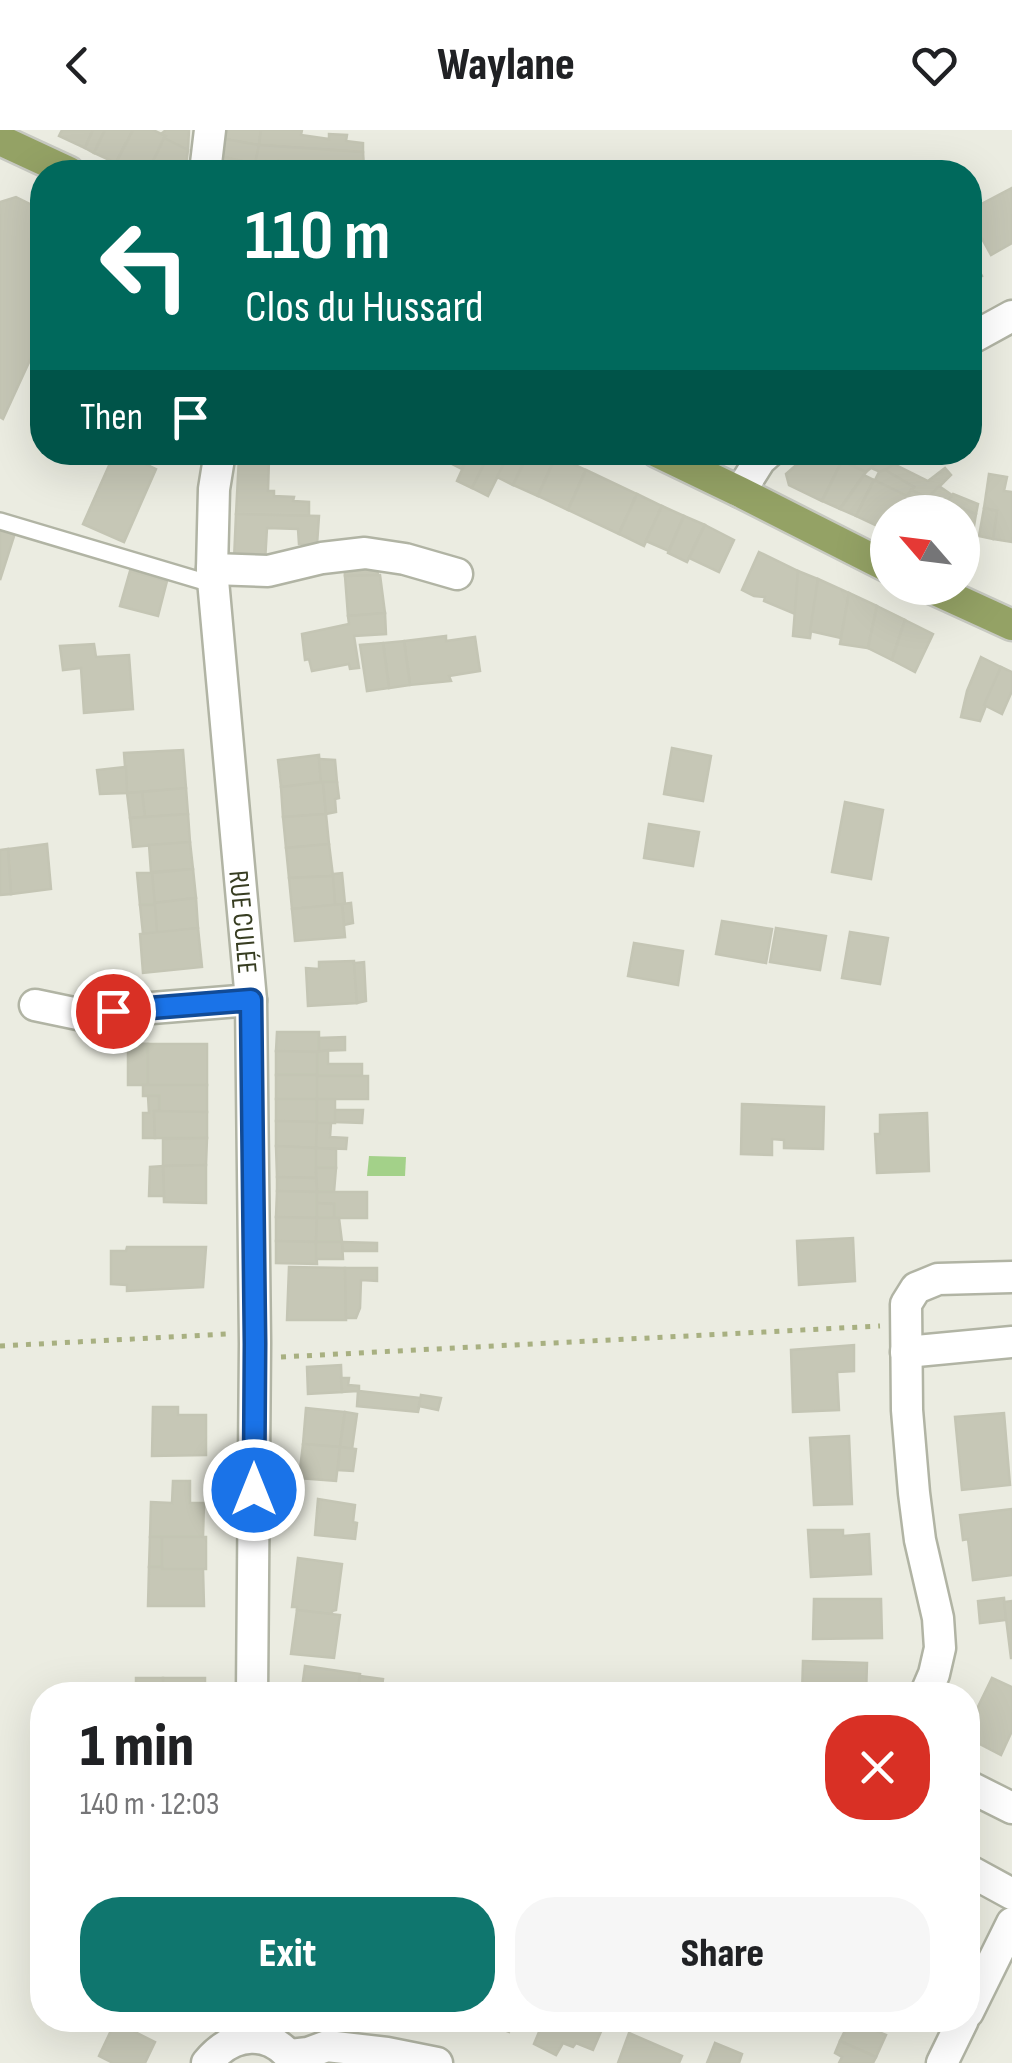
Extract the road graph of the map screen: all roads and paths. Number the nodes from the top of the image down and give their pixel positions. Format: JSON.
{"nodes":[{"id":1,"x":210,"y":130,"type":"edge"},
{"id":2,"x":0,"y":140,"type":"edge"},
{"id":3,"x":43,"y":160,"type":"edge"},
{"id":4,"x":206,"y":160,"type":"edge"},
{"id":5,"x":1012,"y":316,"type":"edge"},
{"id":6,"x":982,"y":332,"type":"edge"},
{"id":7,"x":218,"y":465,"type":"edge"},
{"id":8,"x":684,"y":465,"type":"edge"},
{"id":9,"x":757,"y":465,"type":"edge"},
{"id":10,"x":740,"y":492,"type":"junction"},
{"id":11,"x":0,"y":520,"type":"edge"},
{"id":12,"x":870,"y":558,"type":"edge"},
{"id":13,"x":457,"y":574,"type":"dead end"},
{"id":14,"x":213,"y":577,"type":"junction"},
{"id":15,"x":968,"y":605,"type":"edge"},
{"id":16,"x":1012,"y":625,"type":"edge"},
{"id":17,"x":251,"y":1000,"type":"junction"},
{"id":18,"x":36,"y":1006,"type":"dead end"},
{"id":19,"x":1012,"y":1277,"type":"edge"},
{"id":20,"x":906,"y":1340,"type":"junction"},
{"id":21,"x":1012,"y":1342,"type":"edge"},
{"id":22,"x":255,"y":1344,"type":"junction"},
{"id":23,"x":0,"y":1346,"type":"edge"},
{"id":24,"x":252,"y":1682,"type":"edge"},
{"id":25,"x":931,"y":1682,"type":"edge"},
{"id":26,"x":980,"y":1792,"type":"edge"},
{"id":27,"x":1012,"y":1808,"type":"edge"},
{"id":28,"x":980,"y":1877,"type":"edge"},
{"id":29,"x":1012,"y":1894,"type":"edge"},
{"id":30,"x":1012,"y":1924,"type":"edge"},
{"id":31,"x":980,"y":1988,"type":"edge"},
{"id":32,"x":248,"y":2032,"type":"edge"},
{"id":33,"x":258,"y":2032,"type":"edge"},
{"id":34,"x":958,"y":2032,"type":"edge"},
{"id":35,"x":217,"y":2044,"type":"edge"},
{"id":36,"x":348,"y":2057,"type":"edge"},
{"id":37,"x":292,"y":2059,"type":"edge"},
{"id":38,"x":423,"y":2061,"type":"edge"},
{"id":39,"x":942,"y":2063,"type":"edge"}],
"edges":[{"from":1,"to":4,"type":"street"},
{"from":2,"to":3,"type":"main road"},
{"from":5,"to":6,"type":"street"},
{"from":7,"to":14,"type":"street","name":"RUE CULÉE"},
{"from":8,"to":10,"type":"main road"},
{"from":9,"to":10,"type":"street"},
{"from":10,"to":12,"type":"main road"},
{"from":11,"to":14,"type":"lane"},
{"from":13,"to":14,"type":"street"},
{"from":14,"to":17,"type":"street","name":"RUE CULÉE"},
{"from":15,"to":16,"type":"main road"},
{"from":17,"to":18,"type":"street"},
{"from":17,"to":22,"type":"street","name":"RUE CULÉE"},
{"from":19,"to":20,"type":"street"},
{"from":20,"to":21,"type":"street"},
{"from":20,"to":22,"type":"path"},
{"from":20,"to":25,"type":"street"},
{"from":22,"to":23,"type":"path"},
{"from":22,"to":24,"type":"street","name":"RUE CULÉE"},
{"from":26,"to":27,"type":"street"},
{"from":28,"to":29,"type":"street"},
{"from":30,"to":31,"type":"street"},
{"from":32,"to":35,"type":"street"},
{"from":33,"to":37,"type":"street"},
{"from":34,"to":39,"type":"street"},
{"from":36,"to":37,"type":"street"},
{"from":36,"to":38,"type":"street"}]}
